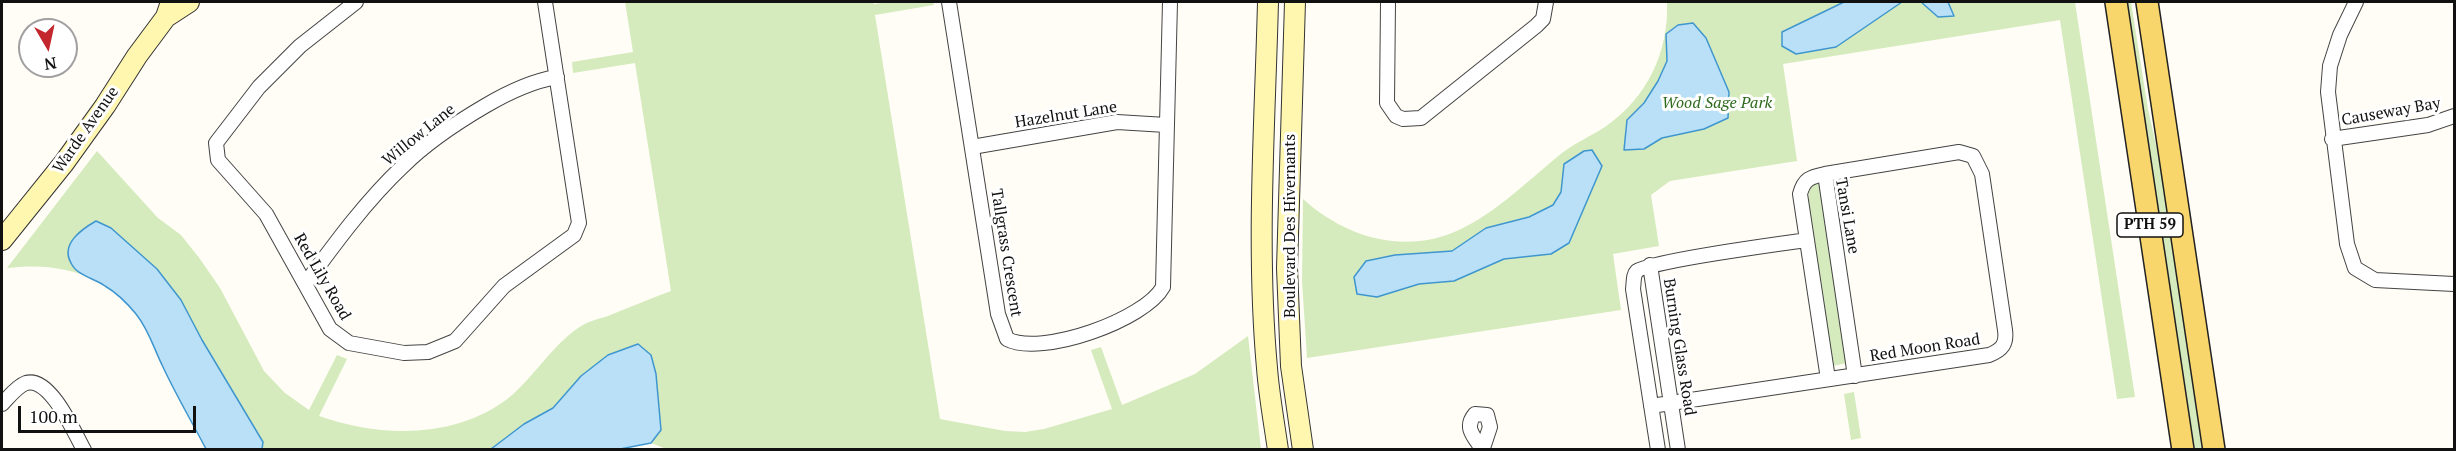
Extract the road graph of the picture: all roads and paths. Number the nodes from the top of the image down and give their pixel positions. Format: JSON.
{"nodes":[{"id":1,"x":189,"y":2,"type":"edge"},
{"id":2,"x":545,"y":2,"type":"edge"},
{"id":3,"x":949,"y":2,"type":"edge"},
{"id":4,"x":1170,"y":2,"type":"edge"},
{"id":5,"x":1268,"y":2,"type":"edge"},
{"id":6,"x":1294,"y":2,"type":"edge"},
{"id":7,"x":1388,"y":2,"type":"edge"},
{"id":8,"x":1546,"y":2,"type":"edge"},
{"id":9,"x":2116,"y":2,"type":"edge"},
{"id":10,"x":2147,"y":2,"type":"edge"},
{"id":11,"x":2356,"y":2,"type":"edge"},
{"id":12,"x":350,"y":3,"type":"edge"},
{"id":13,"x":169,"y":9,"type":"edge"},
{"id":14,"x":557,"y":77,"type":"junction"},
{"id":15,"x":2454,"y":116,"type":"edge"},
{"id":16,"x":1166,"y":125,"type":"junction"},
{"id":17,"x":2332,"y":140,"type":"junction"},
{"id":18,"x":972,"y":147,"type":"junction"},
{"id":19,"x":1825,"y":174,"type":"junction"},
{"id":20,"x":2,"y":240,"type":"edge"},
{"id":21,"x":1807,"y":240,"type":"junction"},
{"id":22,"x":1650,"y":265,"type":"junction"},
{"id":23,"x":306,"y":283,"type":"junction"},
{"id":24,"x":2454,"y":284,"type":"edge"},
{"id":25,"x":1855,"y":376,"type":"junction"},
{"id":26,"x":1828,"y":379,"type":"junction"},
{"id":27,"x":1671,"y":403,"type":"junction"},
{"id":28,"x":2,"y":404,"type":"edge"},
{"id":29,"x":1651,"y":406,"type":"junction"},
{"id":30,"x":2178,"y":414,"type":"junction"},
{"id":31,"x":84,"y":450,"type":"edge"},
{"id":32,"x":1278,"y":450,"type":"edge"},
{"id":33,"x":1304,"y":450,"type":"edge"},
{"id":34,"x":1658,"y":450,"type":"edge"},
{"id":35,"x":1678,"y":450,"type":"edge"},
{"id":36,"x":2170,"y":450,"type":"edge"},
{"id":37,"x":2183,"y":450,"type":"edge"},
{"id":38,"x":2214,"y":450,"type":"edge"}],
"edges":[{"from":1,"to":13,"type":"street","name":"Warde Avenue"},
{"from":2,"to":14,"type":"street","name":"Red Lily Road"},
{"from":3,"to":18,"type":"street","name":"Tallgrass Crescent"},
{"from":4,"to":16,"type":"street","name":"Tallgrass Crescent"},
{"from":5,"to":32,"type":"street","name":"Boulevard Des Hivernants"},
{"from":6,"to":33,"type":"street","name":"Boulevard Des Hivernants"},
{"from":7,"to":8,"type":"street"},
{"from":9,"to":30,"type":"main road","number":"PTH 59"},
{"from":10,"to":38,"type":"main road","number":"PTH 59"},
{"from":11,"to":17,"type":"street"},
{"from":12,"to":23,"type":"street","name":"Red Lily Road"},
{"from":13,"to":20,"type":"street","name":"Warde Avenue"},
{"from":14,"to":23,"type":"street","name":"Willow Lane"},
{"from":14,"to":23,"type":"street","name":"Red Lily Road"},
{"from":15,"to":17,"type":"street","name":"Causeway Bay"},
{"from":16,"to":18,"type":"street","name":"Hazelnut Lane"},
{"from":16,"to":18,"type":"street","name":"Tallgrass Crescent"},
{"from":17,"to":24,"type":"street"},
{"from":19,"to":21,"type":"street","name":"Tansi Lane"},
{"from":19,"to":25,"type":"street","name":"Tansi Lane"},
{"from":19,"to":25,"type":"street","name":"Red Moon Road"},
{"from":21,"to":22,"type":"street"},
{"from":21,"to":26,"type":"street","name":"Tansi Lane"},
{"from":22,"to":27,"type":"street","name":"Burning Glass Road"},
{"from":22,"to":29,"type":"street","name":"Burning Glass Road"},
{"from":25,"to":26,"type":"street","name":"Red Moon Road"},
{"from":26,"to":27,"type":"street","name":"Red Moon Road"},
{"from":27,"to":29,"type":"street","name":"Red Moon Road"},
{"from":27,"to":35,"type":"street","name":"Burning Glass Road"},
{"from":28,"to":31,"type":"street"},
{"from":29,"to":34,"type":"street","name":"Burning Glass Road"},
{"from":30,"to":36,"type":"main road"},
{"from":30,"to":37,"type":"main road","number":"PTH 59"}]}
